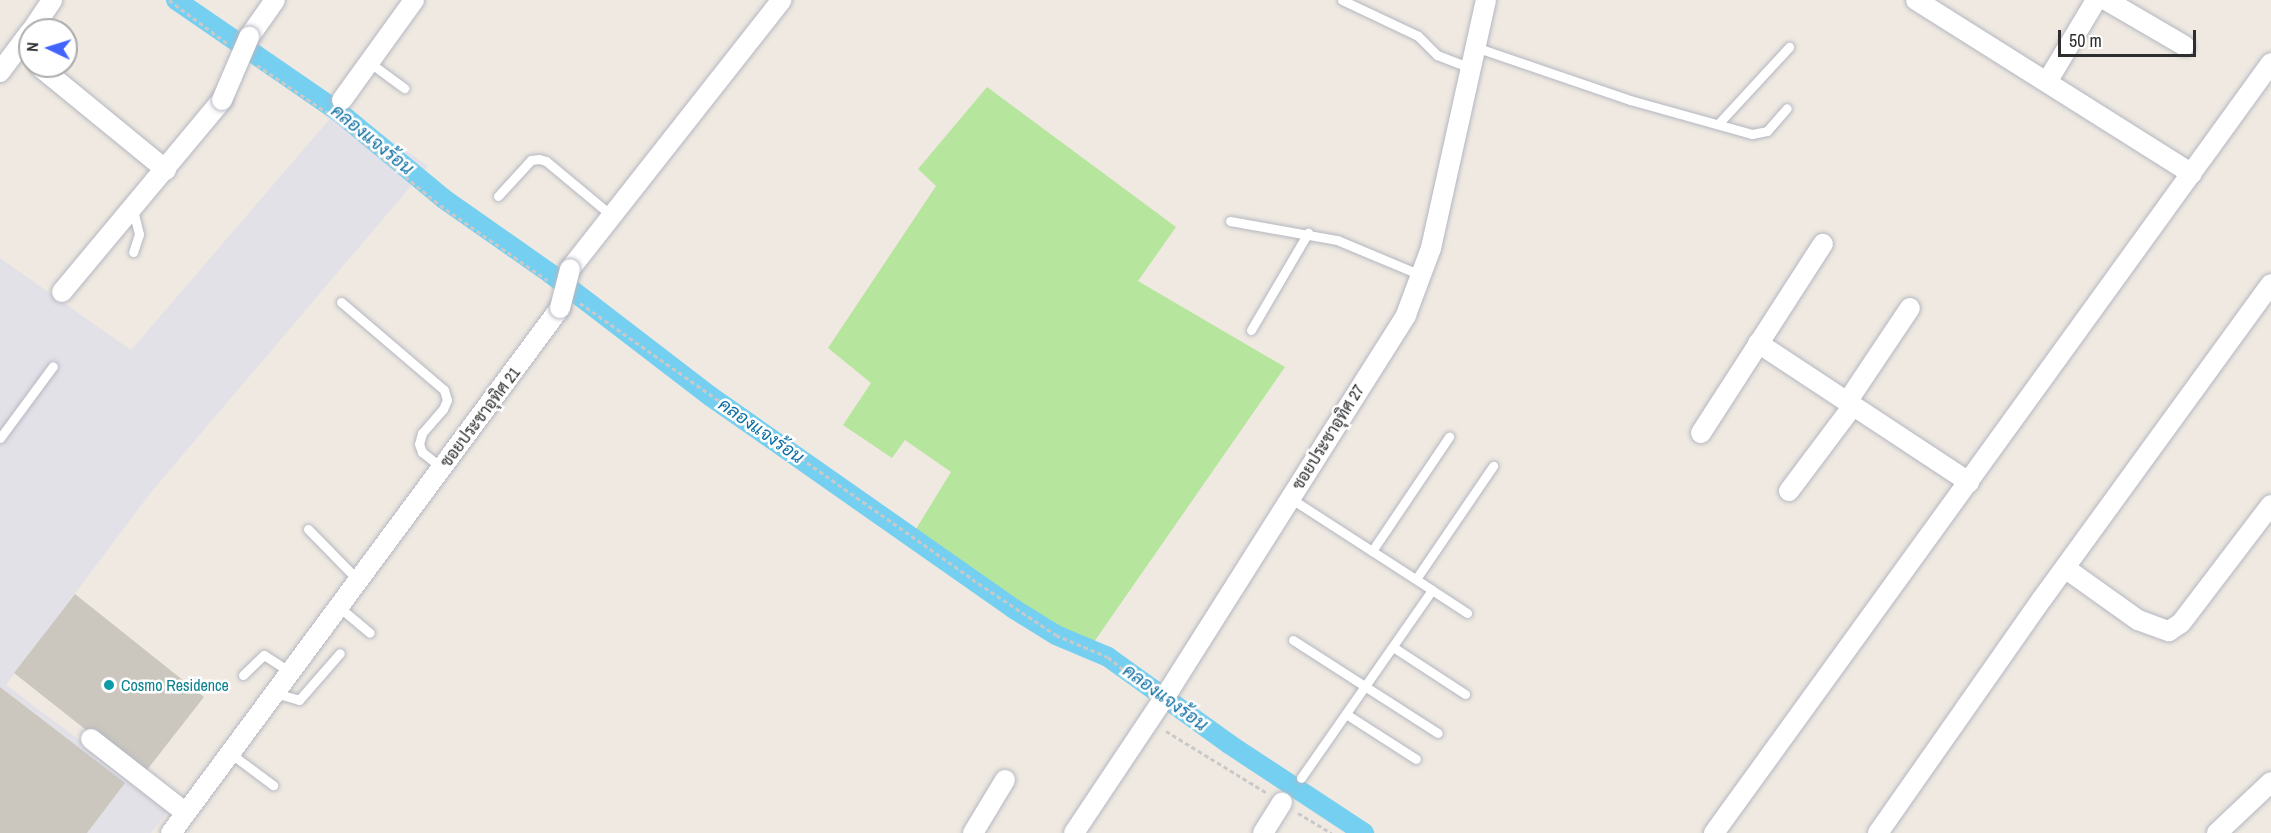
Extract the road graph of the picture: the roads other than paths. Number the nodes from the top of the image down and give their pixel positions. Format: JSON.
{"nodes":[{"id":1,"x":52,"y":0,"type":"edge"},
{"id":2,"x":275,"y":0,"type":"edge"},
{"id":3,"x":414,"y":0,"type":"edge"},
{"id":4,"x":782,"y":0,"type":"edge"},
{"id":5,"x":1342,"y":0,"type":"edge"},
{"id":6,"x":1486,"y":0,"type":"edge"},
{"id":7,"x":1916,"y":0,"type":"edge"},
{"id":8,"x":2096,"y":0,"type":"edge"},
{"id":9,"x":2106,"y":0,"type":"edge"},
{"id":10,"x":40,"y":18,"type":"edge"},
{"id":11,"x":1474,"y":46,"type":"junction"},
{"id":12,"x":2185,"y":46,"type":"dead end"},
{"id":13,"x":1789,"y":47,"type":"dead end"},
{"id":14,"x":18,"y":58,"type":"edge"},
{"id":15,"x":369,"y":63,"type":"junction"},
{"id":16,"x":2271,"y":63,"type":"edge"},
{"id":17,"x":1469,"y":67,"type":"junction"},
{"id":18,"x":0,"y":72,"type":"edge"},
{"id":19,"x":54,"y":78,"type":"edge"},
{"id":20,"x":2047,"y":82,"type":"junction"},
{"id":21,"x":404,"y":88,"type":"dead end"},
{"id":22,"x":342,"y":100,"type":"dead end"},
{"id":23,"x":1787,"y":108,"type":"dead end"},
{"id":24,"x":1718,"y":124,"type":"junction"},
{"id":25,"x":166,"y":170,"type":"junction"},
{"id":26,"x":2192,"y":174,"type":"junction"},
{"id":27,"x":498,"y":196,"type":"dead end"},
{"id":28,"x":132,"y":210,"type":"junction"},
{"id":29,"x":612,"y":216,"type":"junction"},
{"id":30,"x":1230,"y":220,"type":"dead end"},
{"id":31,"x":1308,"y":233,"type":"junction"},
{"id":32,"x":1823,"y":244,"type":"dead end"},
{"id":33,"x":133,"y":252,"type":"dead end"},
{"id":34,"x":1423,"y":276,"type":"junction"},
{"id":35,"x":2271,"y":284,"type":"edge"},
{"id":36,"x":63,"y":292,"type":"dead end"},
{"id":37,"x":341,"y":302,"type":"dead end"},
{"id":38,"x":1910,"y":308,"type":"dead end"},
{"id":39,"x":1251,"y":330,"type":"dead end"},
{"id":40,"x":1758,"y":343,"type":"junction"},
{"id":41,"x":53,"y":366,"type":"dead end"},
{"id":42,"x":1850,"y":404,"type":"junction"},
{"id":43,"x":1701,"y":433,"type":"dead end"},
{"id":44,"x":1449,"y":437,"type":"dead end"},
{"id":45,"x":0,"y":438,"type":"edge"},
{"id":46,"x":1493,"y":466,"type":"dead end"},
{"id":47,"x":442,"y":468,"type":"junction"},
{"id":48,"x":1969,"y":482,"type":"junction"},
{"id":49,"x":1789,"y":491,"type":"dead end"},
{"id":50,"x":1290,"y":498,"type":"junction"},
{"id":51,"x":2271,"y":505,"type":"edge"},
{"id":52,"x":308,"y":529,"type":"dead end"},
{"id":53,"x":1371,"y":550,"type":"junction"},
{"id":54,"x":2065,"y":568,"type":"junction"},
{"id":55,"x":1416,"y":579,"type":"junction"},
{"id":56,"x":358,"y":580,"type":"junction"},
{"id":57,"x":1432,"y":590,"type":"junction"},
{"id":58,"x":339,"y":607,"type":"junction"},
{"id":59,"x":1467,"y":613,"type":"dead end"},
{"id":60,"x":370,"y":633,"type":"dead end"},
{"id":61,"x":1293,"y":640,"type":"dead end"},
{"id":62,"x":1393,"y":647,"type":"junction"},
{"id":63,"x":340,"y":653,"type":"dead end"},
{"id":64,"x":290,"y":672,"type":"junction"},
{"id":65,"x":243,"y":675,"type":"dead end"},
{"id":66,"x":1365,"y":687,"type":"junction"},
{"id":67,"x":275,"y":693,"type":"junction"},
{"id":68,"x":1465,"y":694,"type":"dead end"},
{"id":69,"x":1346,"y":714,"type":"junction"},
{"id":70,"x":1438,"y":733,"type":"dead end"},
{"id":71,"x":91,"y":739,"type":"dead end"},
{"id":72,"x":231,"y":753,"type":"junction"},
{"id":73,"x":1416,"y":759,"type":"dead end"},
{"id":74,"x":1301,"y":778,"type":"dead end"},
{"id":75,"x":1005,"y":780,"type":"dead end"},
{"id":76,"x":2271,"y":782,"type":"edge"},
{"id":77,"x":273,"y":785,"type":"dead end"},
{"id":78,"x":1282,"y":802,"type":"road end"},
{"id":79,"x":186,"y":813,"type":"junction"},
{"id":80,"x":171,"y":833,"type":"edge"},
{"id":81,"x":973,"y":833,"type":"edge"},
{"id":82,"x":1074,"y":833,"type":"edge"},
{"id":83,"x":1263,"y":833,"type":"edge"},
{"id":84,"x":1714,"y":833,"type":"edge"},
{"id":85,"x":1878,"y":833,"type":"edge"},
{"id":86,"x":2217,"y":833,"type":"edge"}],
"edges":[{"from":1,"to":10,"type":"street"},
{"from":2,"to":25,"type":"street","bridge":true},
{"from":3,"to":15,"type":"street"},
{"from":4,"to":29,"type":"street","name":"ซอยประชาอุทิศ 21"},
{"from":5,"to":17,"type":"lane"},
{"from":6,"to":11,"type":"street","name":"ซอยประชาอุทิศ 27"},
{"from":7,"to":20,"type":"street"},
{"from":8,"to":20,"type":"street"},
{"from":9,"to":12,"type":"street"},
{"from":11,"to":17,"type":"street","name":"ซอยประชาอุทิศ 27"},
{"from":11,"to":24,"type":"lane"},
{"from":13,"to":24,"type":"lane"},
{"from":14,"to":18,"type":"street"},
{"from":15,"to":21,"type":"lane"},
{"from":15,"to":22,"type":"street"},
{"from":16,"to":26,"type":"street"},
{"from":17,"to":34,"type":"street","name":"ซอยประชาอุทิศ 27"},
{"from":19,"to":25,"type":"street"},
{"from":20,"to":26,"type":"street"},
{"from":23,"to":24,"type":"lane"},
{"from":25,"to":28,"type":"street"},
{"from":26,"to":48,"type":"street"},
{"from":27,"to":29,"type":"lane"},
{"from":28,"to":33,"type":"lane"},
{"from":28,"to":36,"type":"street"},
{"from":29,"to":47,"type":"street","name":"ซอยประชาอุทิศ 21","bridge":true},
{"from":30,"to":31,"type":"lane"},
{"from":31,"to":34,"type":"lane"},
{"from":31,"to":39,"type":"lane"},
{"from":32,"to":40,"type":"street"},
{"from":34,"to":50,"type":"street","name":"ซอยประชาอุทิศ 27"},
{"from":35,"to":54,"type":"street"},
{"from":37,"to":47,"type":"lane"},
{"from":38,"to":42,"type":"street"},
{"from":40,"to":42,"type":"street"},
{"from":40,"to":43,"type":"street"},
{"from":41,"to":45,"type":"lane"},
{"from":42,"to":48,"type":"street"},
{"from":42,"to":49,"type":"street"},
{"from":44,"to":53,"type":"lane"},
{"from":46,"to":55,"type":"lane"},
{"from":47,"to":56,"type":"street","name":"ซอยประชาอุทิศ 21"},
{"from":48,"to":84,"type":"street"},
{"from":50,"to":53,"type":"lane"},
{"from":50,"to":82,"type":"street","name":"ซอยประชาอุทิศ 27"},
{"from":51,"to":54,"type":"street"},
{"from":52,"to":56,"type":"lane"},
{"from":53,"to":55,"type":"lane"},
{"from":54,"to":85,"type":"street"},
{"from":55,"to":57,"type":"lane"},
{"from":56,"to":58,"type":"street","name":"ซอยประชาอุทิศ 21"},
{"from":57,"to":59,"type":"lane"},
{"from":57,"to":62,"type":"lane"},
{"from":58,"to":60,"type":"lane"},
{"from":58,"to":64,"type":"street","name":"ซอยประชาอุทิศ 21"},
{"from":61,"to":66,"type":"lane"},
{"from":62,"to":66,"type":"lane"},
{"from":62,"to":68,"type":"lane"},
{"from":63,"to":67,"type":"lane"},
{"from":64,"to":65,"type":"lane"},
{"from":64,"to":67,"type":"street","name":"ซอยประชาอุทิศ 21"},
{"from":66,"to":69,"type":"lane"},
{"from":66,"to":70,"type":"lane"},
{"from":67,"to":72,"type":"street","name":"ซอยประชาอุทิศ 21"},
{"from":69,"to":73,"type":"lane"},
{"from":69,"to":74,"type":"lane"},
{"from":71,"to":79,"type":"street"},
{"from":72,"to":77,"type":"lane"},
{"from":72,"to":79,"type":"street","name":"ซอยประชาอุทิศ 21"},
{"from":75,"to":81,"type":"street"},
{"from":76,"to":86,"type":"street"},
{"from":78,"to":83,"type":"street"},
{"from":79,"to":80,"type":"street","name":"ซอยประชาอุทิศ 21"}]}
